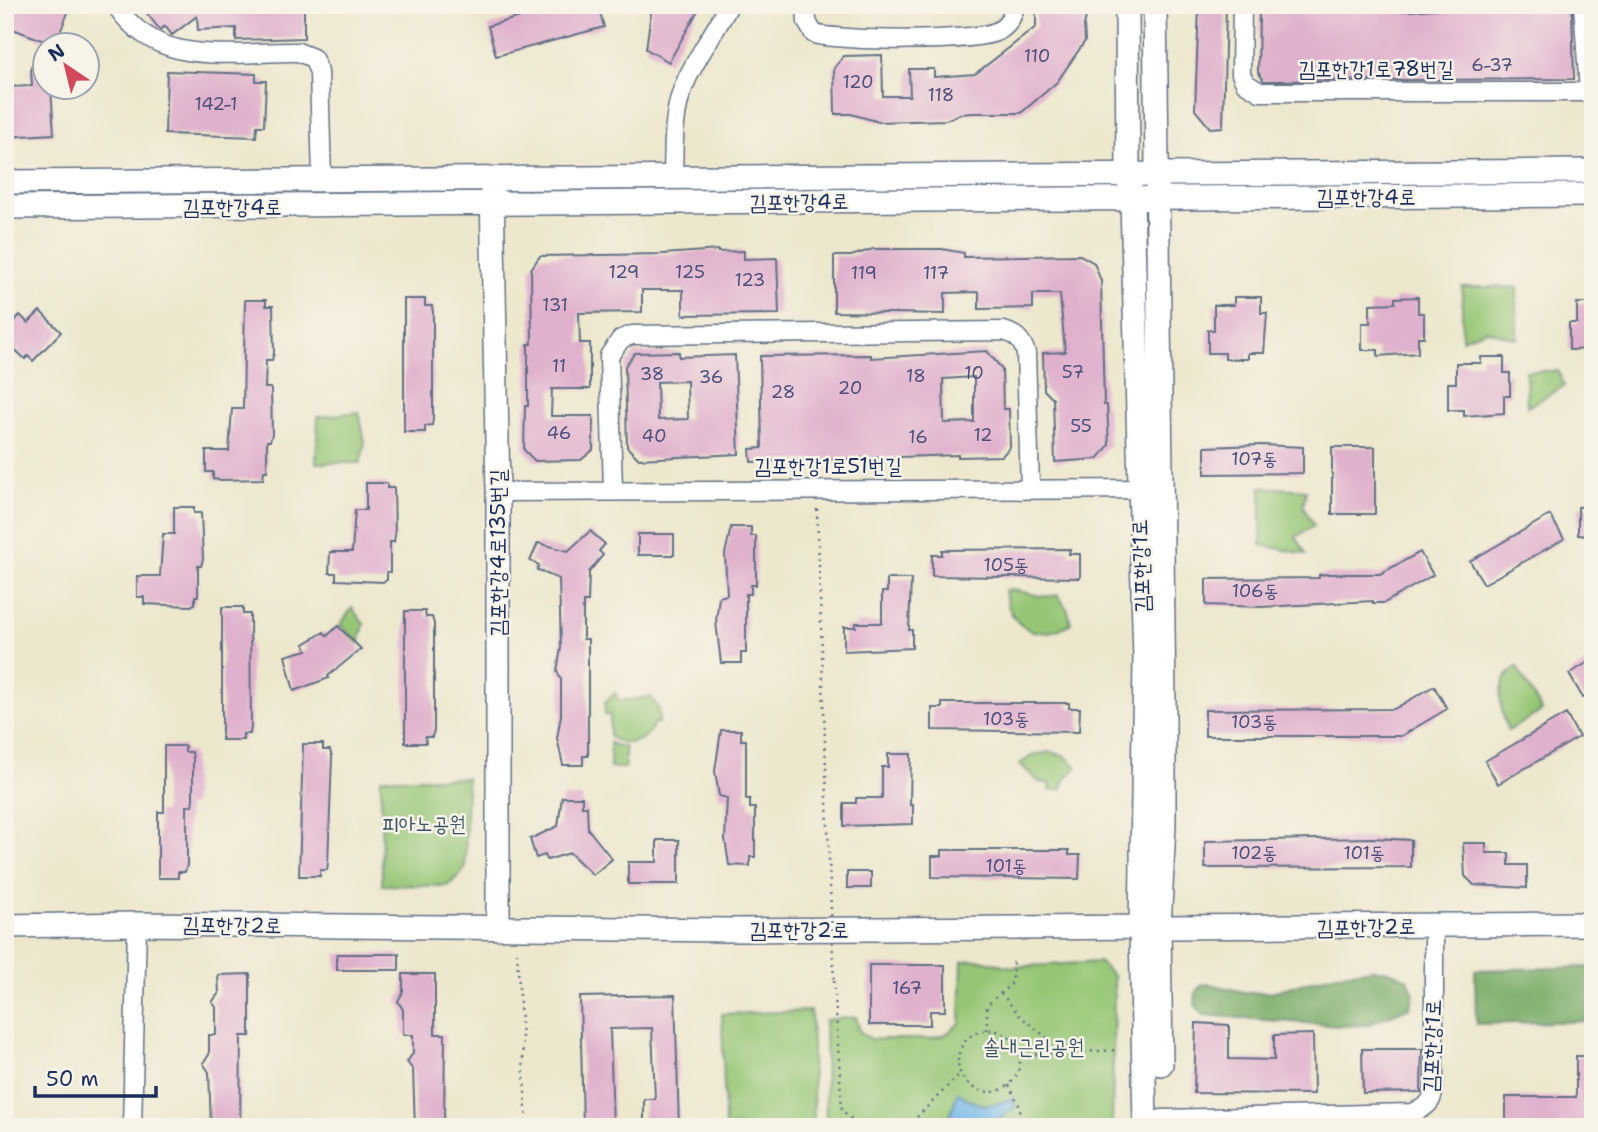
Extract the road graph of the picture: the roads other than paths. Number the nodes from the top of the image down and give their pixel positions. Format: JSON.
{"nodes":[{"id":1,"x":116,"y":5,"type":"edge"},
{"id":2,"x":729,"y":5,"type":"edge"},
{"id":3,"x":806,"y":5,"type":"edge"},
{"id":4,"x":1015,"y":5,"type":"edge"},
{"id":5,"x":1127,"y":5,"type":"edge"},
{"id":6,"x":1154,"y":5,"type":"edge"},
{"id":7,"x":1242,"y":5,"type":"edge"},
{"id":8,"x":1583,"y":5,"type":"edge"},
{"id":9,"x":1591,"y":92,"type":"edge"},
{"id":10,"x":1593,"y":171,"type":"edge"},
{"id":11,"x":1128,"y":173,"type":"junction"},
{"id":12,"x":1158,"y":173,"type":"junction"},
{"id":13,"x":673,"y":177,"type":"junction"},
{"id":14,"x":322,"y":179,"type":"junction"},
{"id":15,"x":491,"y":179,"type":"junction"},
{"id":16,"x":5,"y":182,"type":"edge"},
{"id":17,"x":1593,"y":195,"type":"edge"},
{"id":18,"x":1132,"y":201,"type":"junction"},
{"id":19,"x":1157,"y":201,"type":"junction"},
{"id":20,"x":492,"y":203,"type":"junction"},
{"id":21,"x":5,"y":207,"type":"edge"},
{"id":22,"x":614,"y":489,"type":"junction"},
{"id":23,"x":1030,"y":489,"type":"junction"},
{"id":24,"x":1149,"y":489,"type":"junction"},
{"id":25,"x":498,"y":492,"type":"junction"},
{"id":26,"x":137,"y":924,"type":"junction"},
{"id":27,"x":1593,"y":925,"type":"edge"},
{"id":28,"x":5,"y":926,"type":"edge"},
{"id":29,"x":1434,"y":926,"type":"junction"},
{"id":30,"x":498,"y":928,"type":"junction"},
{"id":31,"x":1150,"y":929,"type":"junction"},
{"id":32,"x":1155,"y":1124,"type":"edge"},
{"id":33,"x":132,"y":1127,"type":"edge"}],
"edges":[{"from":1,"to":14,"type":"street"},
{"from":2,"to":13,"type":"street"},
{"from":3,"to":4,"type":"street"},
{"from":5,"to":11,"type":"street","name":"김포한강1로"},
{"from":6,"to":12,"type":"street","name":"김포한강1로"},
{"from":7,"to":9,"type":"street","name":"김포한강1로78번길"},
{"from":8,"to":9,"type":"street","name":"김포한강1로78번길"},
{"from":10,"to":12,"type":"street","name":"김포한강4로"},
{"from":11,"to":12,"type":"street","name":"김포한강4로"},
{"from":11,"to":13,"type":"street","name":"김포한강4로"},
{"from":11,"to":18,"type":"street","name":"김포한강1로"},
{"from":12,"to":19,"type":"street","name":"김포한강1로"},
{"from":13,"to":15,"type":"street","name":"김포한강4로"},
{"from":14,"to":15,"type":"street","name":"김포한강4로"},
{"from":14,"to":16,"type":"street","name":"김포한강4로"},
{"from":15,"to":20,"type":"street","name":"김포한강4로135번길"},
{"from":17,"to":19,"type":"street","name":"김포한강4로"},
{"from":18,"to":19,"type":"street","name":"김포한강4로"},
{"from":18,"to":20,"type":"street","name":"김포한강4로"},
{"from":18,"to":24,"type":"street","name":"김포한강1로"},
{"from":19,"to":24,"type":"street","name":"김포한강1로"},
{"from":20,"to":21,"type":"street","name":"김포한강4로"},
{"from":20,"to":25,"type":"street","name":"김포한강4로135번길"},
{"from":22,"to":23,"type":"street","name":"김포한강1로51번길"},
{"from":22,"to":23,"type":"street"},
{"from":22,"to":25,"type":"street","name":"김포한강1로51번길"},
{"from":23,"to":24,"type":"street","name":"김포한강1로51번길"},
{"from":24,"to":31,"type":"street","name":"김포한강1로"},
{"from":25,"to":30,"type":"street","name":"김포한강4로135번길"},
{"from":26,"to":28,"type":"street","name":"김포한강2로"},
{"from":26,"to":30,"type":"street","name":"김포한강2로"},
{"from":26,"to":33,"type":"street"},
{"from":27,"to":29,"type":"street","name":"김포한강2로"},
{"from":29,"to":31,"type":"street","name":"김포한강2로"},
{"from":29,"to":32,"type":"street","name":"김포한강1로"},
{"from":30,"to":31,"type":"street","name":"김포한강2로"},
{"from":31,"to":32,"type":"street","name":"김포한강1로"}]}
